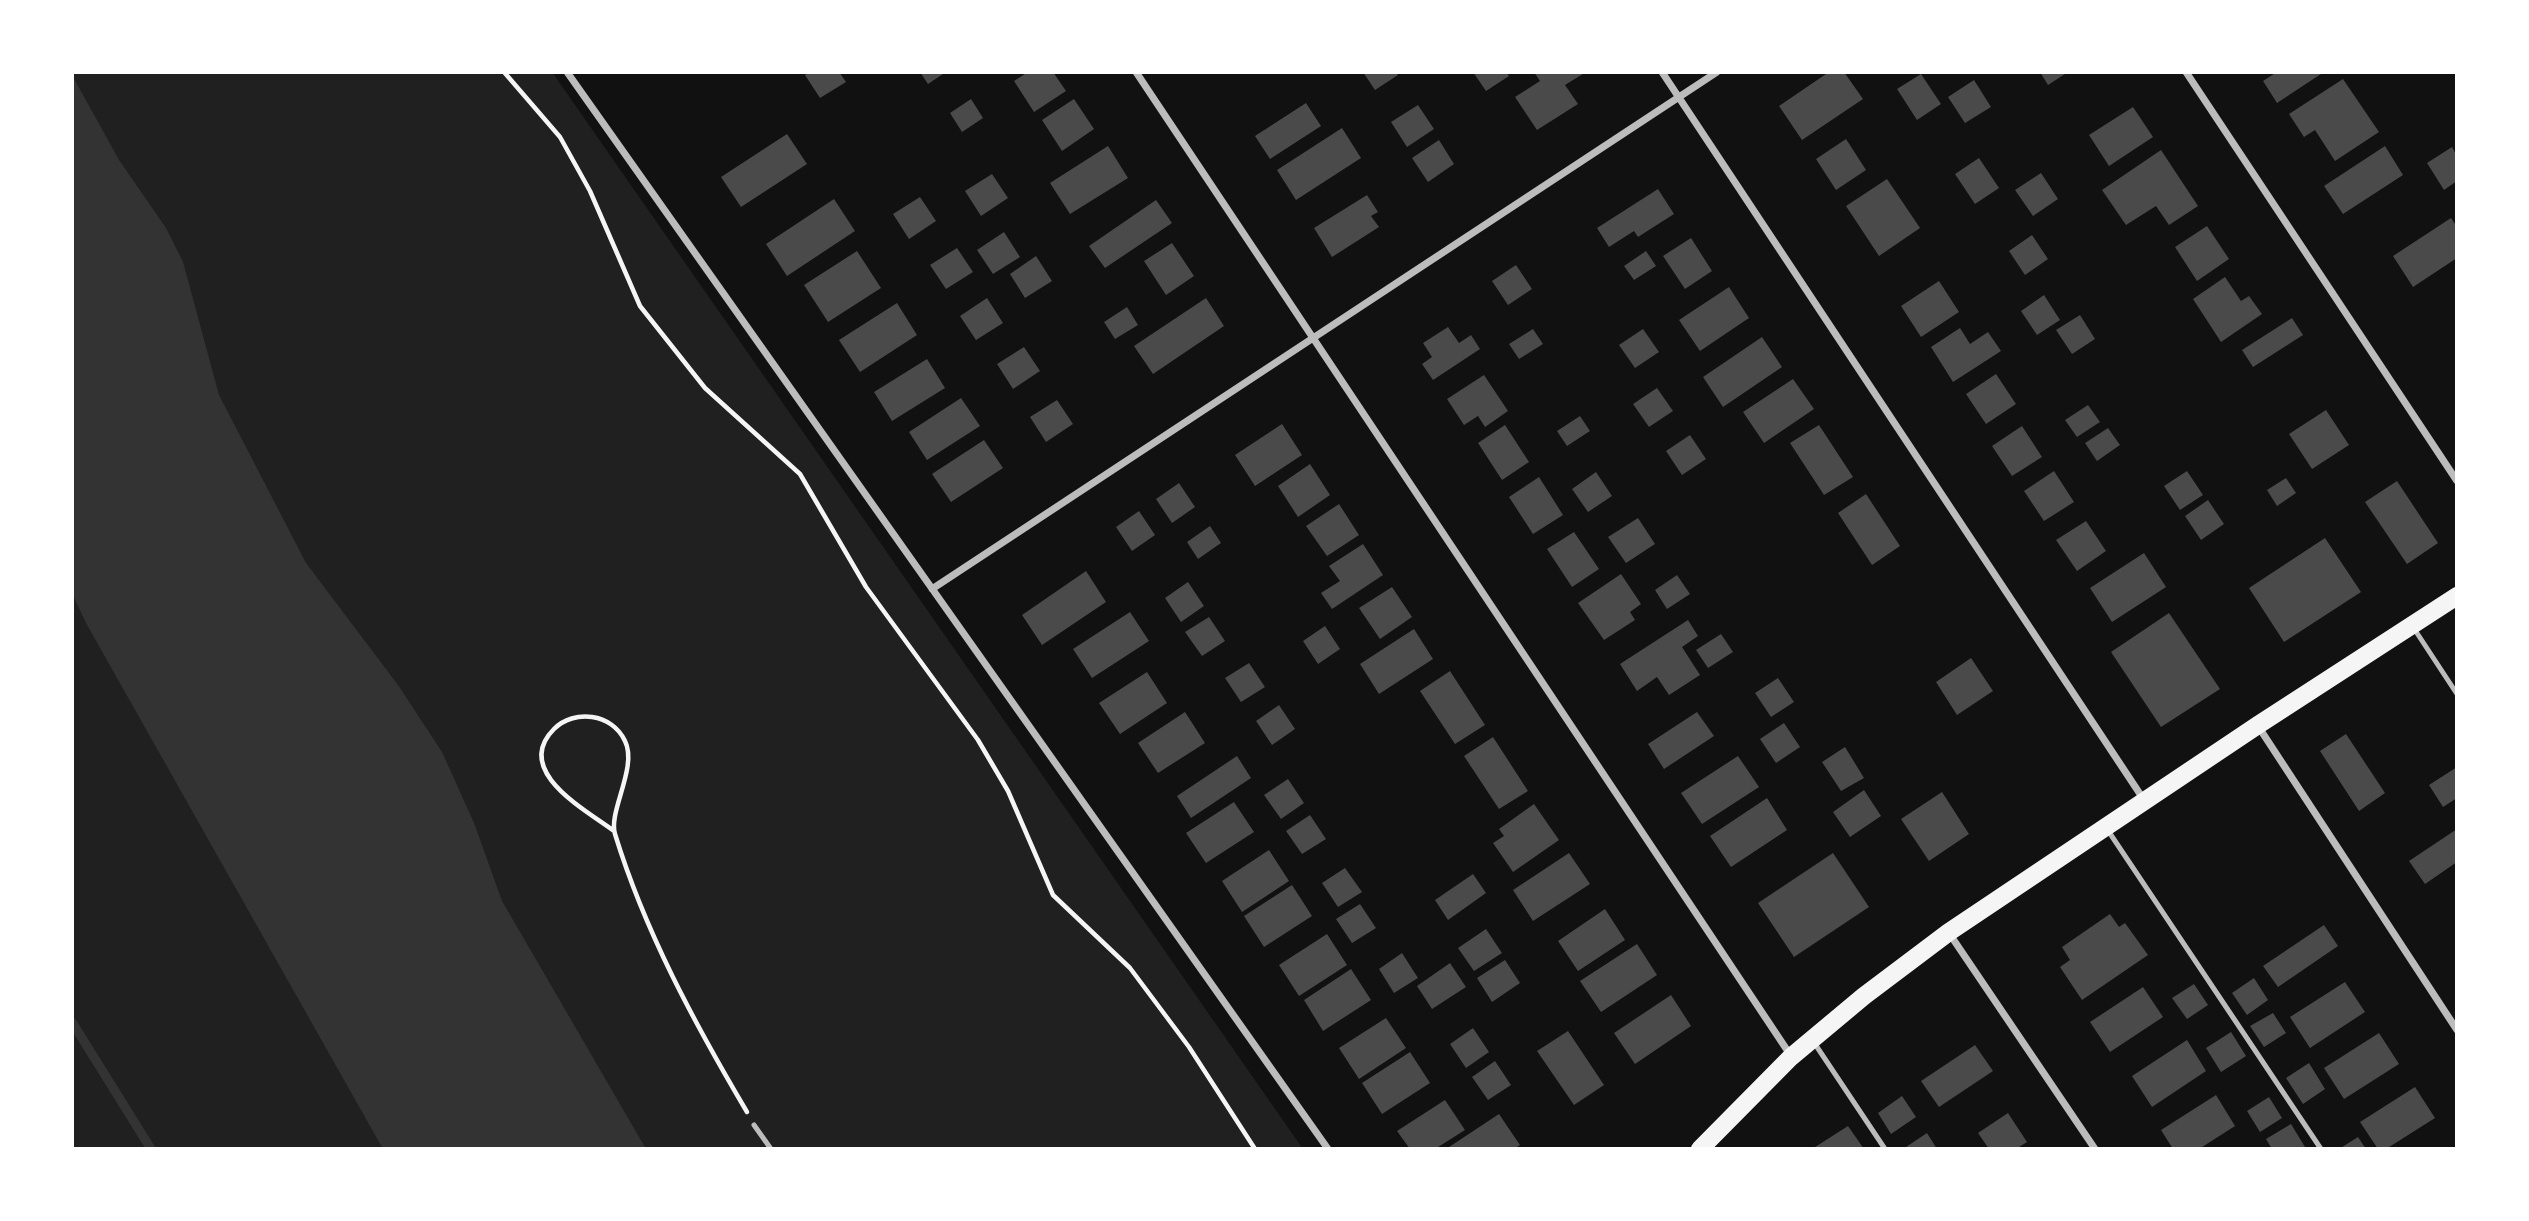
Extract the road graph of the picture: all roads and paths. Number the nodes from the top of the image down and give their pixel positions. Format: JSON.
{"nodes":[{"id":1,"x":505,"y":72,"type":"edge"},
{"id":2,"x":567,"y":72,"type":"edge"},
{"id":3,"x":1136,"y":72,"type":"edge"},
{"id":4,"x":1662,"y":72,"type":"edge"},
{"id":5,"x":1717,"y":72,"type":"edge"},
{"id":6,"x":2186,"y":72,"type":"edge"},
{"id":7,"x":1679,"y":97,"type":"junction"},
{"id":8,"x":1314,"y":336,"type":"junction"},
{"id":9,"x":2457,"y":481,"type":"edge"},
{"id":10,"x":932,"y":589,"type":"junction"},
{"id":11,"x":2457,"y":596,"type":"edge"},
{"id":12,"x":2412,"y":625,"type":"junction"},
{"id":13,"x":2457,"y":694,"type":"edge"},
{"id":14,"x":2258,"y":725,"type":"junction"},
{"id":15,"x":2144,"y":801,"type":"junction"},
{"id":16,"x":2106,"y":827,"type":"junction"},
{"id":17,"x":614,"y":831,"type":"junction"},
{"id":18,"x":1949,"y":932,"type":"junction"},
{"id":19,"x":2457,"y":1030,"type":"edge"},
{"id":20,"x":1812,"y":1040,"type":"junction"},
{"id":21,"x":1791,"y":1057,"type":"junction"},
{"id":22,"x":754,"y":1125,"type":"joint"},
{"id":23,"x":771,"y":1149,"type":"edge"},
{"id":24,"x":1255,"y":1149,"type":"edge"},
{"id":25,"x":1328,"y":1149,"type":"edge"},
{"id":26,"x":1700,"y":1149,"type":"edge"},
{"id":27,"x":1885,"y":1149,"type":"edge"},
{"id":28,"x":2095,"y":1149,"type":"edge"},
{"id":29,"x":2321,"y":1149,"type":"edge"}],
"edges":[{"from":1,"to":24,"type":"path"},
{"from":2,"to":10,"type":"street"},
{"from":3,"to":8,"type":"street"},
{"from":4,"to":7,"type":"street"},
{"from":5,"to":7,"type":"street"},
{"from":6,"to":9,"type":"street"},
{"from":7,"to":8,"type":"street"},
{"from":7,"to":15,"type":"street"},
{"from":8,"to":10,"type":"street"},
{"from":8,"to":21,"type":"street"},
{"from":10,"to":25,"type":"street"},
{"from":11,"to":12,"type":"main road"},
{"from":12,"to":13,"type":"lane"},
{"from":12,"to":14,"type":"main road"},
{"from":14,"to":15,"type":"main road"},
{"from":14,"to":19,"type":"street"},
{"from":15,"to":16,"type":"main road"},
{"from":16,"to":18,"type":"main road"},
{"from":16,"to":29,"type":"lane"},
{"from":17,"to":17,"type":"path"},
{"from":17,"to":22,"type":"path"},
{"from":18,"to":20,"type":"main road"},
{"from":18,"to":28,"type":"street"},
{"from":20,"to":21,"type":"main road"},
{"from":20,"to":27,"type":"lane"},
{"from":21,"to":26,"type":"main road"},
{"from":22,"to":23,"type":"lane"}]}
